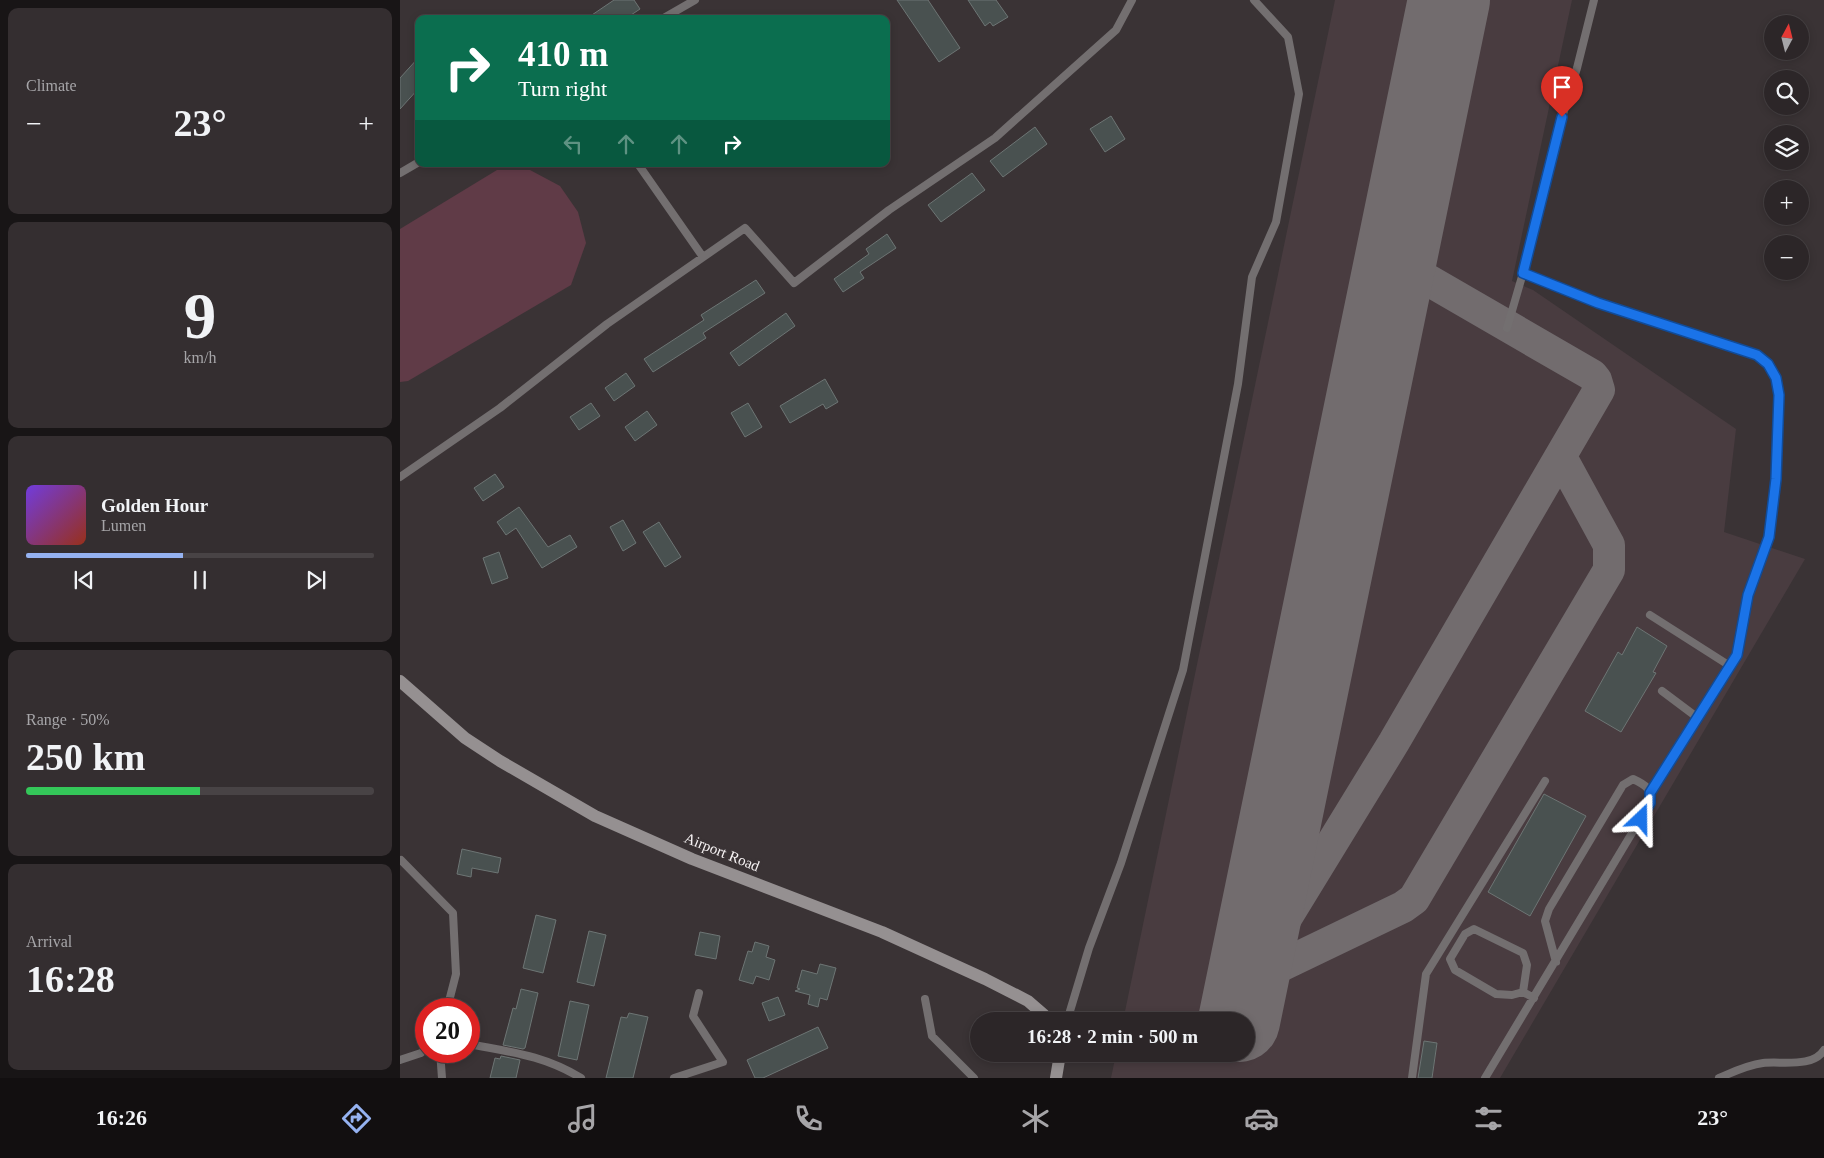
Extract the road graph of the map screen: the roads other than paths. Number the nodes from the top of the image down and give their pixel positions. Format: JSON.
{"nodes":[{"id":1,"x":695,"y":0,"type":"edge"},
{"id":2,"x":1132,"y":0,"type":"edge"},
{"id":3,"x":1254,"y":0,"type":"edge"},
{"id":4,"x":1594,"y":0,"type":"edge"},
{"id":5,"x":669,"y":15,"type":"edge"},
{"id":6,"x":415,"y":164,"type":"edge"},
{"id":7,"x":640,"y":167,"type":"edge"},
{"id":8,"x":400,"y":173,"type":"edge"},
{"id":9,"x":703,"y":257,"type":"junction"},
{"id":10,"x":1523,"y":273,"type":"junction"},
{"id":11,"x":1507,"y":328,"type":"dead end"},
{"id":12,"x":400,"y":476,"type":"edge"},
{"id":13,"x":1650,"y":615,"type":"dead end"},
{"id":14,"x":1730,"y":666,"type":"junction"},
{"id":15,"x":400,"y":681,"type":"edge"},
{"id":16,"x":1662,"y":691,"type":"dead end"},
{"id":17,"x":1698,"y":718,"type":"junction"},
{"id":18,"x":1545,"y":780,"type":"dead end"},
{"id":19,"x":1650,"y":793,"type":"junction"},
{"id":20,"x":401,"y":860,"type":"edge"},
{"id":21,"x":1556,"y":962,"type":"junction"},
{"id":22,"x":1523,"y":992,"type":"junction"},
{"id":23,"x":699,"y":993,"type":"dead end"},
{"id":24,"x":450,"y":998,"type":"edge"},
{"id":25,"x":1534,"y":998,"type":"junction"},
{"id":26,"x":925,"y":999,"type":"dead end"},
{"id":27,"x":1041,"y":1012,"type":"edge"},
{"id":28,"x":1070,"y":1012,"type":"edge"},
{"id":29,"x":480,"y":1046,"type":"edge"},
{"id":30,"x":1824,"y":1050,"type":"edge"},
{"id":31,"x":415,"y":1055,"type":"edge"},
{"id":32,"x":400,"y":1060,"type":"edge"},
{"id":33,"x":1059,"y":1062,"type":"edge"},
{"id":34,"x":441,"y":1063,"type":"edge"},
{"id":35,"x":442,"y":1078,"type":"edge"},
{"id":36,"x":581,"y":1078,"type":"edge"},
{"id":37,"x":674,"y":1078,"type":"edge"},
{"id":38,"x":974,"y":1078,"type":"edge"},
{"id":39,"x":1056,"y":1078,"type":"edge"},
{"id":40,"x":1412,"y":1078,"type":"edge"},
{"id":41,"x":1485,"y":1078,"type":"edge"},
{"id":42,"x":1719,"y":1078,"type":"edge"}],
"edges":[{"from":1,"to":5,"type":"lane"},
{"from":2,"to":9,"type":"lane"},
{"from":3,"to":28,"type":"lane"},
{"from":4,"to":10,"type":"lane"},
{"from":6,"to":8,"type":"lane"},
{"from":7,"to":9,"type":"lane"},
{"from":9,"to":12,"type":"lane"},
{"from":10,"to":11,"type":"lane"},
{"from":10,"to":14,"type":"lane"},
{"from":13,"to":14,"type":"lane"},
{"from":14,"to":17,"type":"lane"},
{"from":15,"to":27,"type":"main road","name":"Airport Road"},
{"from":16,"to":17,"type":"lane"},
{"from":17,"to":19,"type":"lane"},
{"from":18,"to":40,"type":"lane"},
{"from":19,"to":21,"type":"lane"},
{"from":19,"to":21,"type":"lane"},
{"from":20,"to":24,"type":"lane"},
{"from":21,"to":25,"type":"lane"},
{"from":22,"to":22,"type":"lane"},
{"from":22,"to":25,"type":"lane"},
{"from":23,"to":37,"type":"lane"},
{"from":25,"to":41,"type":"lane"},
{"from":26,"to":38,"type":"lane"},
{"from":29,"to":36,"type":"lane"},
{"from":30,"to":42,"type":"lane"},
{"from":31,"to":32,"type":"lane"},
{"from":33,"to":39,"type":"main road"},
{"from":34,"to":35,"type":"lane"}]}
